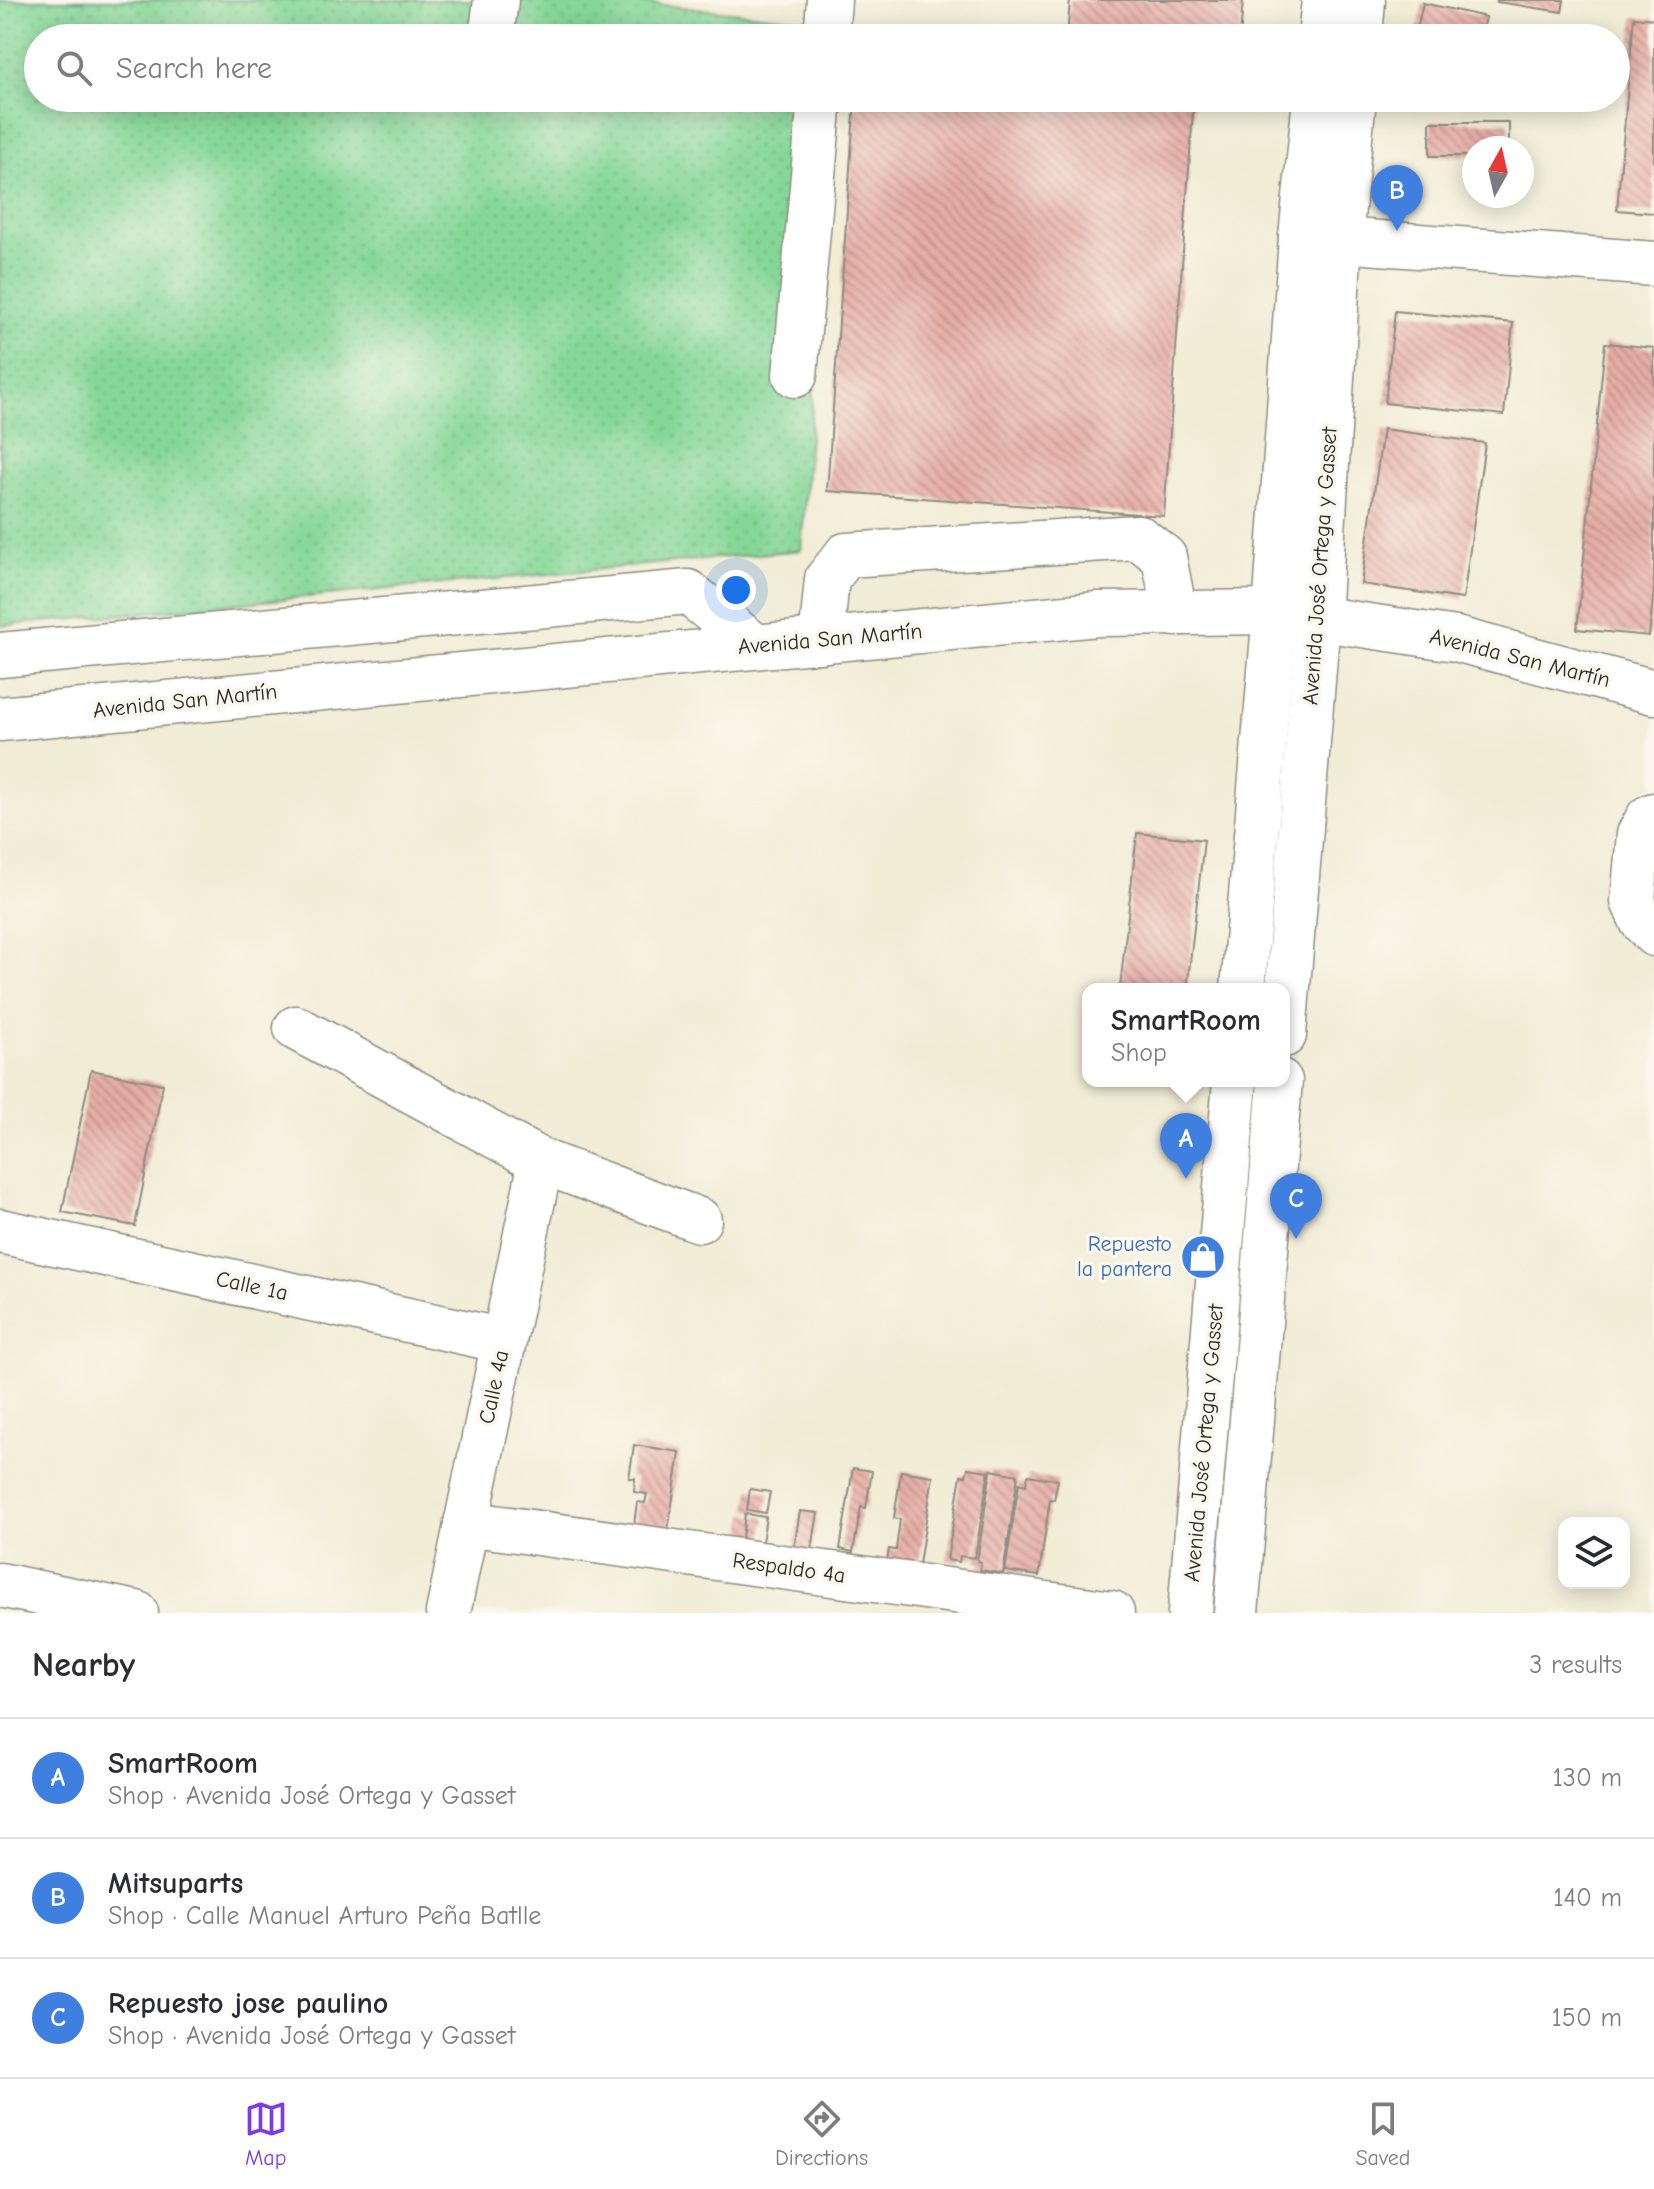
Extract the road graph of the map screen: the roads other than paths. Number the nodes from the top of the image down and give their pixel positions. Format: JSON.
{"nodes":[{"id":1,"x":496,"y":0,"type":"edge"},
{"id":2,"x":829,"y":0,"type":"edge"},
{"id":3,"x":1324,"y":0,"type":"edge"},
{"id":4,"x":1363,"y":0,"type":"edge"},
{"id":5,"x":493,"y":24,"type":"edge"},
{"id":6,"x":827,"y":24,"type":"edge"},
{"id":7,"x":1321,"y":24,"type":"edge"},
{"id":8,"x":1361,"y":24,"type":"edge"},
{"id":9,"x":819,"y":112,"type":"edge"},
{"id":10,"x":1316,"y":112,"type":"edge"},
{"id":11,"x":1351,"y":112,"type":"edge"},
{"id":12,"x":1321,"y":238,"type":"junction"},
{"id":13,"x":1654,"y":264,"type":"edge"},
{"id":14,"x":795,"y":375,"type":"dead end"},
{"id":15,"x":1275,"y":612,"type":"junction"},
{"id":16,"x":1175,"y":614,"type":"junction"},
{"id":17,"x":1318,"y":620,"type":"junction"},
{"id":18,"x":821,"y":641,"type":"junction"},
{"id":19,"x":755,"y":646,"type":"junction"},
{"id":20,"x":0,"y":655,"type":"edge"},
{"id":21,"x":1654,"y":692,"type":"edge"},
{"id":22,"x":0,"y":719,"type":"edge"},
{"id":23,"x":1654,"y":815,"type":"edge"},
{"id":24,"x":1654,"y":934,"type":"edge"},
{"id":25,"x":1244,"y":983,"type":"edge"},
{"id":26,"x":1288,"y":983,"type":"edge"},
{"id":27,"x":296,"y":1028,"type":"dead end"},
{"id":28,"x":1234,"y":1087,"type":"edge"},
{"id":29,"x":1280,"y":1087,"type":"edge"},
{"id":30,"x":541,"y":1161,"type":"junction"},
{"id":31,"x":699,"y":1220,"type":"dead end"},
{"id":32,"x":0,"y":1231,"type":"edge"},
{"id":33,"x":504,"y":1341,"type":"junction"},
{"id":34,"x":466,"y":1523,"type":"junction"},
{"id":35,"x":0,"y":1585,"type":"edge"},
{"id":36,"x":136,"y":1613,"type":"edge"},
{"id":37,"x":448,"y":1613,"type":"edge"},
{"id":38,"x":1112,"y":1613,"type":"edge"},
{"id":39,"x":1190,"y":1613,"type":"edge"},
{"id":40,"x":1236,"y":1613,"type":"edge"}],
"edges":[{"from":1,"to":5,"type":"main road"},
{"from":2,"to":6,"type":"main road"},
{"from":3,"to":7,"type":"main road"},
{"from":4,"to":8,"type":"main road"},
{"from":9,"to":14,"type":"main road"},
{"from":10,"to":12,"type":"main road","name":"Avenida José Ortega y Gasset"},
{"from":11,"to":12,"type":"main road","name":"Avenida José Ortega y Gasset"},
{"from":12,"to":13,"type":"main road"},
{"from":12,"to":15,"type":"main road","name":"Avenida José Ortega y Gasset"},
{"from":12,"to":17,"type":"main road","name":"Avenida José Ortega y Gasset"},
{"from":15,"to":16,"type":"main road","name":"Avenida San Martín"},
{"from":15,"to":17,"type":"main road","name":"Avenida San Martín"},
{"from":15,"to":25,"type":"main road","name":"Avenida José Ortega y Gasset"},
{"from":16,"to":18,"type":"main road","name":"Avenida San Martín"},
{"from":16,"to":18,"type":"main road"},
{"from":17,"to":21,"type":"main road","name":"Avenida San Martín"},
{"from":17,"to":26,"type":"main road","name":"Avenida José Ortega y Gasset"},
{"from":18,"to":19,"type":"main road","name":"Avenida San Martín"},
{"from":19,"to":20,"type":"main road"},
{"from":19,"to":22,"type":"main road","name":"Avenida San Martín"},
{"from":23,"to":24,"type":"main road"},
{"from":27,"to":30,"type":"main road"},
{"from":28,"to":39,"type":"main road","name":"Avenida José Ortega y Gasset"},
{"from":29,"to":40,"type":"main road","name":"Avenida José Ortega y Gasset"},
{"from":30,"to":31,"type":"main road"},
{"from":30,"to":33,"type":"main road","name":"Calle 4a"},
{"from":32,"to":33,"type":"main road","name":"Calle 1a"},
{"from":33,"to":34,"type":"main road","name":"Calle 4a"},
{"from":34,"to":37,"type":"main road","name":"Calle 4a"},
{"from":34,"to":38,"type":"main road","name":"Respaldo 4a"},
{"from":35,"to":36,"type":"main road"}]}
